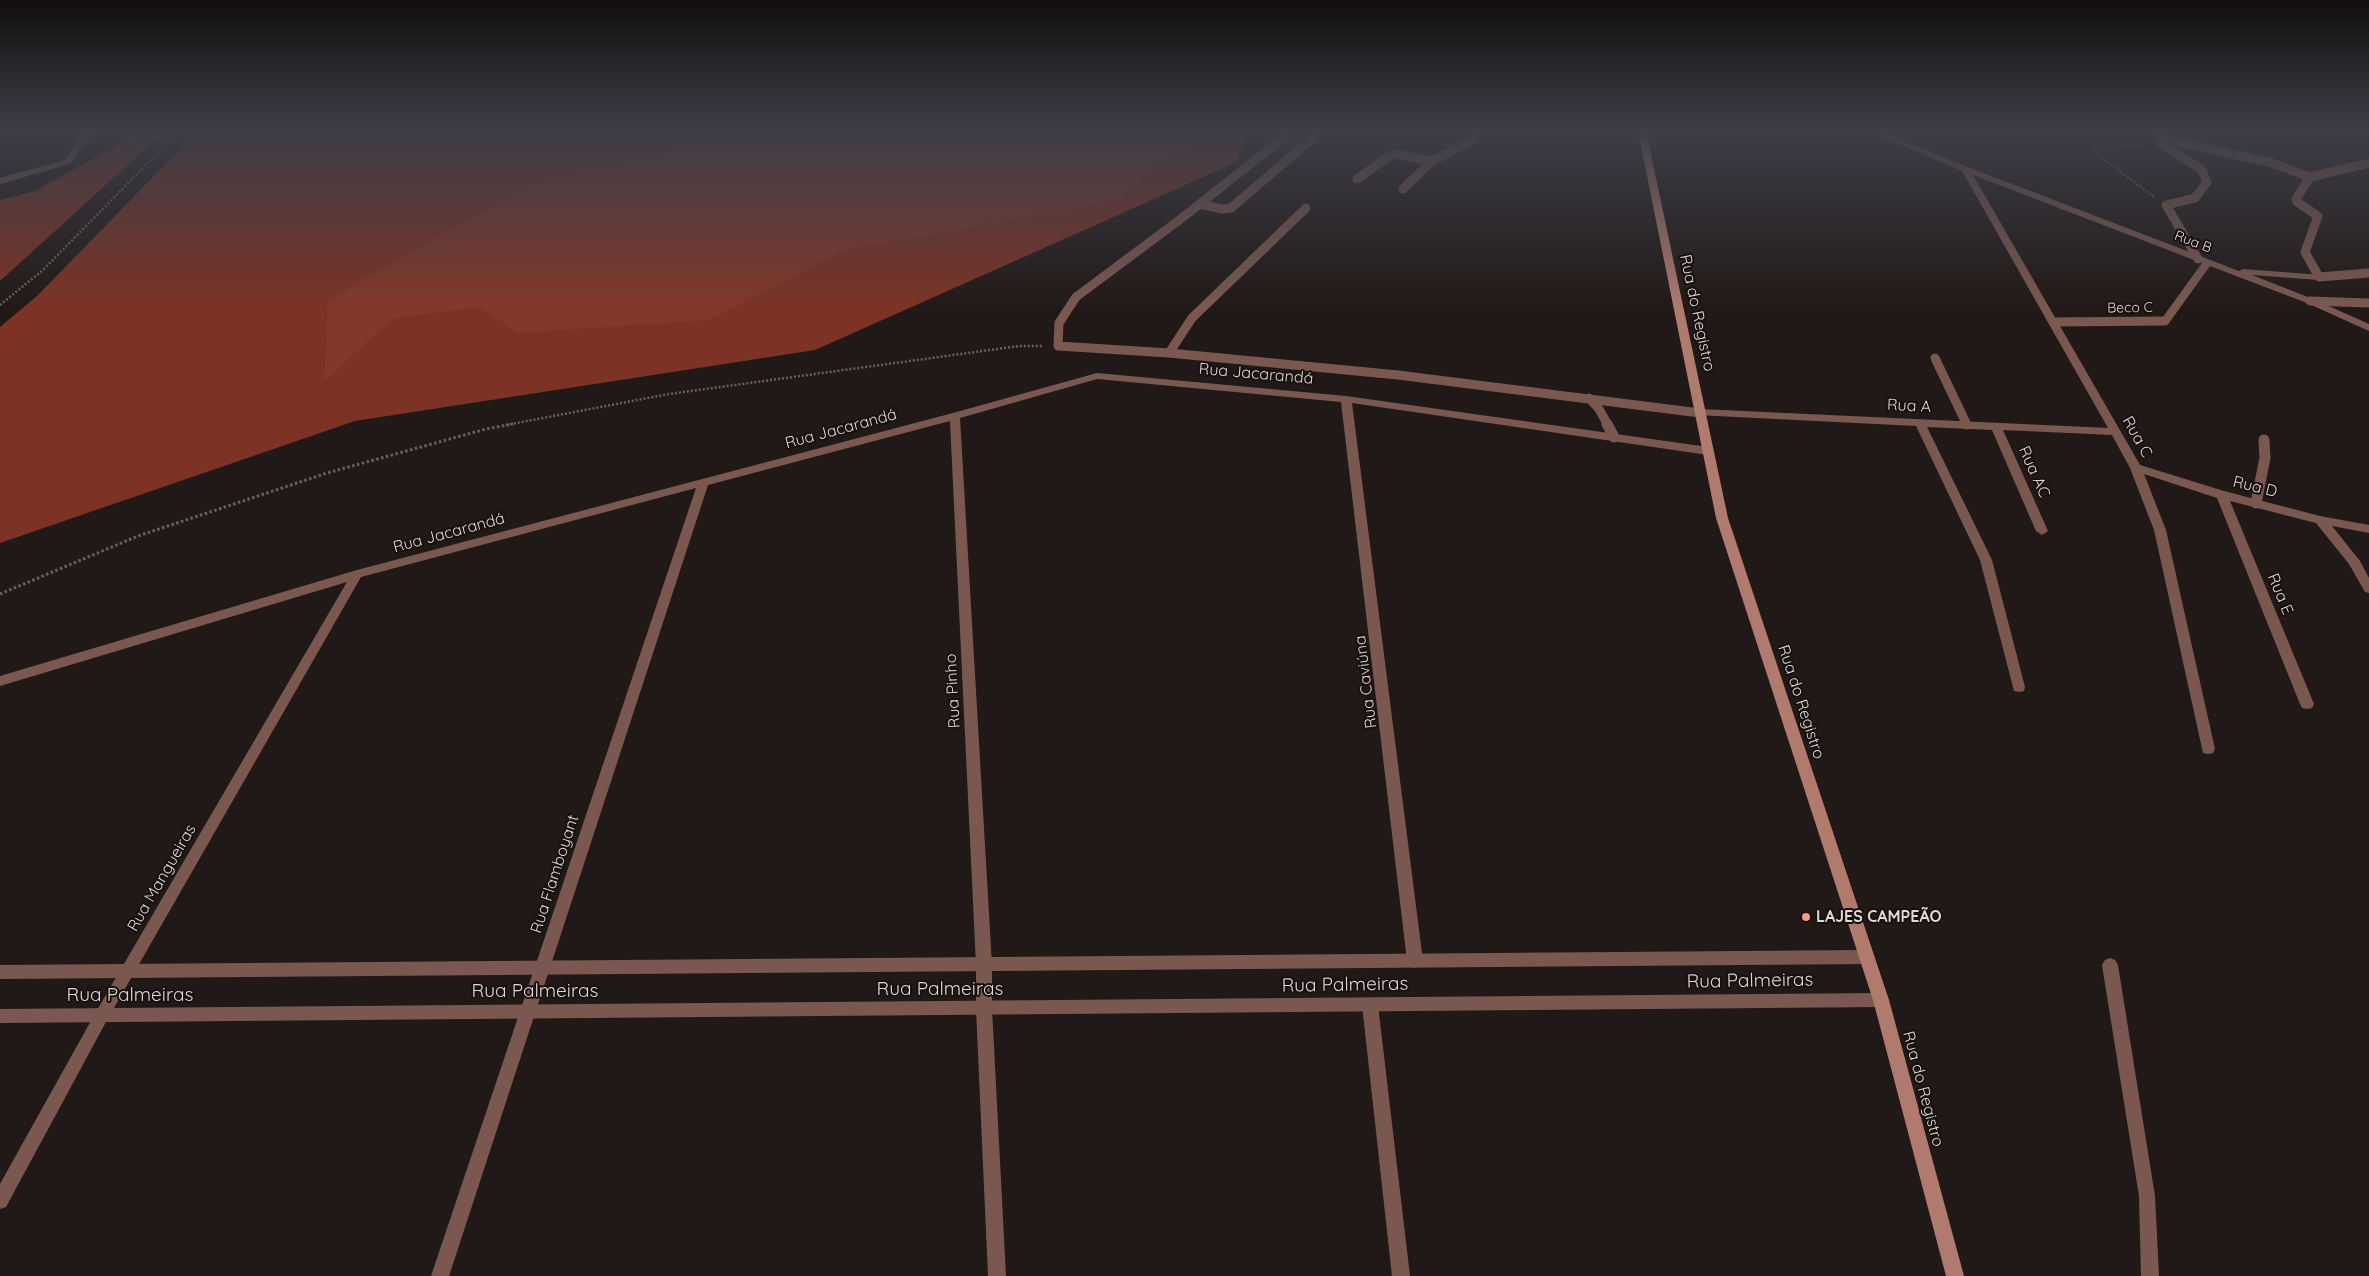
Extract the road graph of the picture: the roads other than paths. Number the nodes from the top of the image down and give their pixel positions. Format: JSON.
{"nodes":[{"id":1,"x":1216,"y":191,"type":"edge"},
{"id":2,"x":1251,"y":191,"type":"edge"},
{"id":3,"x":1654,"y":191,"type":"edge"},
{"id":4,"x":1977,"y":191,"type":"edge"},
{"id":5,"x":2021,"y":191,"type":"edge"},
{"id":6,"x":2201,"y":191,"type":"edge"},
{"id":7,"x":2301,"y":191,"type":"edge"},
{"id":8,"x":1199,"y":204,"type":"junction"},
{"id":9,"x":1306,"y":208,"type":"dead end"},
{"id":10,"x":2203,"y":261,"type":"junction"},
{"id":11,"x":2228,"y":271,"type":"junction"},
{"id":12,"x":2369,"y":273,"type":"edge"},
{"id":13,"x":2320,"y":276,"type":"junction"},
{"id":14,"x":2310,"y":301,"type":"junction"},
{"id":15,"x":2369,"y":303,"type":"edge"},
{"id":16,"x":2165,"y":321,"type":"joint"},
{"id":17,"x":2053,"y":322,"type":"junction"},
{"id":18,"x":2369,"y":328,"type":"edge"},
{"id":19,"x":1169,"y":352,"type":"junction"},
{"id":20,"x":1935,"y":358,"type":"dead end"},
{"id":21,"x":1589,"y":398,"type":"junction"},
{"id":22,"x":1346,"y":399,"type":"junction"},
{"id":23,"x":1700,"y":413,"type":"junction"},
{"id":24,"x":955,"y":416,"type":"junction"},
{"id":25,"x":1920,"y":423,"type":"junction"},
{"id":26,"x":1967,"y":425,"type":"junction"},
{"id":27,"x":1996,"y":427,"type":"junction"},
{"id":28,"x":2116,"y":432,"type":"junction"},
{"id":29,"x":1614,"y":437,"type":"junction"},
{"id":30,"x":2264,"y":440,"type":"dead end"},
{"id":31,"x":1708,"y":451,"type":"junction"},
{"id":32,"x":2136,"y":468,"type":"junction"},
{"id":33,"x":703,"y":482,"type":"junction"},
{"id":34,"x":2222,"y":495,"type":"junction"},
{"id":35,"x":2256,"y":503,"type":"junction"},
{"id":36,"x":2320,"y":520,"type":"junction"},
{"id":37,"x":2369,"y":529,"type":"edge"},
{"id":38,"x":2042,"y":532,"type":"dead end"},
{"id":39,"x":357,"y":574,"type":"junction"},
{"id":40,"x":2369,"y":589,"type":"edge"},
{"id":41,"x":0,"y":681,"type":"edge"},
{"id":42,"x":2019,"y":687,"type":"dead end"},
{"id":43,"x":2307,"y":704,"type":"dead end"},
{"id":44,"x":2208,"y":749,"type":"dead end"},
{"id":45,"x":1866,"y":957,"type":"junction"},
{"id":46,"x":1415,"y":961,"type":"junction"},
{"id":47,"x":984,"y":965,"type":"junction"},
{"id":48,"x":2110,"y":965,"type":"dead end"},
{"id":49,"x":543,"y":967,"type":"junction"},
{"id":50,"x":128,"y":971,"type":"junction"},
{"id":51,"x":0,"y":972,"type":"edge"},
{"id":52,"x":1881,"y":1000,"type":"junction"},
{"id":53,"x":1370,"y":1005,"type":"junction"},
{"id":54,"x":984,"y":1009,"type":"junction"},
{"id":55,"x":528,"y":1011,"type":"junction"},
{"id":56,"x":102,"y":1015,"type":"junction"},
{"id":57,"x":0,"y":1016,"type":"edge"},
{"id":58,"x":0,"y":1202,"type":"edge"},
{"id":59,"x":440,"y":1276,"type":"edge"},
{"id":60,"x":997,"y":1276,"type":"edge"},
{"id":61,"x":1401,"y":1276,"type":"edge"},
{"id":62,"x":1955,"y":1276,"type":"edge"},
{"id":63,"x":2150,"y":1276,"type":"edge"}],
"edges":[{"from":1,"to":8,"type":"lane"},
{"from":2,"to":8,"type":"lane"},
{"from":3,"to":23,"type":"main road","name":"Rua do Registro"},
{"from":4,"to":17,"type":"street","name":"Rua C"},
{"from":5,"to":10,"type":"street","name":"Rua B"},
{"from":6,"to":10,"type":"lane"},
{"from":7,"to":13,"type":"lane"},
{"from":8,"to":19,"type":"lane"},
{"from":9,"to":19,"type":"lane"},
{"from":10,"to":11,"type":"street","name":"Rua B"},
{"from":10,"to":16,"type":"street","name":"Beco C"},
{"from":11,"to":13,"type":"street"},
{"from":11,"to":14,"type":"street","name":"Rua B"},
{"from":12,"to":13,"type":"lane"},
{"from":14,"to":15,"type":"lane"},
{"from":14,"to":18,"type":"street","name":"Rua B"},
{"from":16,"to":17,"type":"lane","name":"Beco C"},
{"from":17,"to":28,"type":"street","name":"Rua C"},
{"from":19,"to":21,"type":"lane"},
{"from":20,"to":26,"type":"lane"},
{"from":21,"to":23,"type":"lane"},
{"from":21,"to":29,"type":"lane"},
{"from":22,"to":24,"type":"street","name":"Rua Jacarandá"},
{"from":22,"to":29,"type":"street","name":"Rua Jacarandá"},
{"from":22,"to":46,"type":"street","name":"Rua Caviúna"},
{"from":23,"to":25,"type":"street","name":"Rua A"},
{"from":23,"to":31,"type":"main road","name":"Rua do Registro"},
{"from":24,"to":33,"type":"street","name":"Rua Jacarandá"},
{"from":24,"to":47,"type":"street","name":"Rua Pinho"},
{"from":25,"to":26,"type":"street","name":"Rua A"},
{"from":25,"to":42,"type":"street"},
{"from":26,"to":27,"type":"street","name":"Rua A"},
{"from":27,"to":28,"type":"street","name":"Rua A"},
{"from":27,"to":38,"type":"street","name":"Rua AC"},
{"from":28,"to":32,"type":"street","name":"Rua C"},
{"from":29,"to":31,"type":"street","name":"Rua Jacarandá"},
{"from":30,"to":35,"type":"lane"},
{"from":31,"to":45,"type":"main road","name":"Rua do Registro"},
{"from":32,"to":34,"type":"street","name":"Rua D"},
{"from":32,"to":44,"type":"street","name":"Rua C"},
{"from":33,"to":39,"type":"street","name":"Rua Jacarandá"},
{"from":33,"to":49,"type":"street","name":"Rua Flamboyant"},
{"from":34,"to":35,"type":"street","name":"Rua D"},
{"from":34,"to":43,"type":"street","name":"Rua E"},
{"from":35,"to":36,"type":"street","name":"Rua D"},
{"from":36,"to":37,"type":"street","name":"Rua D"},
{"from":36,"to":40,"type":"street"},
{"from":39,"to":41,"type":"street","name":"Rua Jacarandá"},
{"from":39,"to":50,"type":"street","name":"Rua Mangueiras"},
{"from":45,"to":46,"type":"street","name":"Rua Palmeiras"},
{"from":45,"to":52,"type":"main road","name":"Rua do Registro"},
{"from":46,"to":47,"type":"street","name":"Rua Palmeiras"},
{"from":47,"to":49,"type":"street","name":"Rua Palmeiras"},
{"from":47,"to":54,"type":"street","name":"Rua Pinho"},
{"from":48,"to":63,"type":"street"},
{"from":49,"to":50,"type":"street","name":"Rua Palmeiras"},
{"from":49,"to":55,"type":"street","name":"Rua Flamboyant"},
{"from":50,"to":51,"type":"street","name":"Rua Palmeiras"},
{"from":50,"to":56,"type":"street","name":"Rua Mangueiras"},
{"from":52,"to":53,"type":"street","name":"Rua Palmeiras"},
{"from":52,"to":62,"type":"main road","name":"Rua do Registro"},
{"from":53,"to":54,"type":"street","name":"Rua Palmeiras"},
{"from":53,"to":61,"type":"street"},
{"from":54,"to":55,"type":"street","name":"Rua Palmeiras"},
{"from":54,"to":60,"type":"street","name":"Rua Pinho"},
{"from":55,"to":56,"type":"street","name":"Rua Palmeiras"},
{"from":55,"to":59,"type":"street","name":"Rua Flamboyant"},
{"from":56,"to":57,"type":"street","name":"Rua Palmeiras"},
{"from":56,"to":58,"type":"street","name":"Rua Mangueiras"}]}
